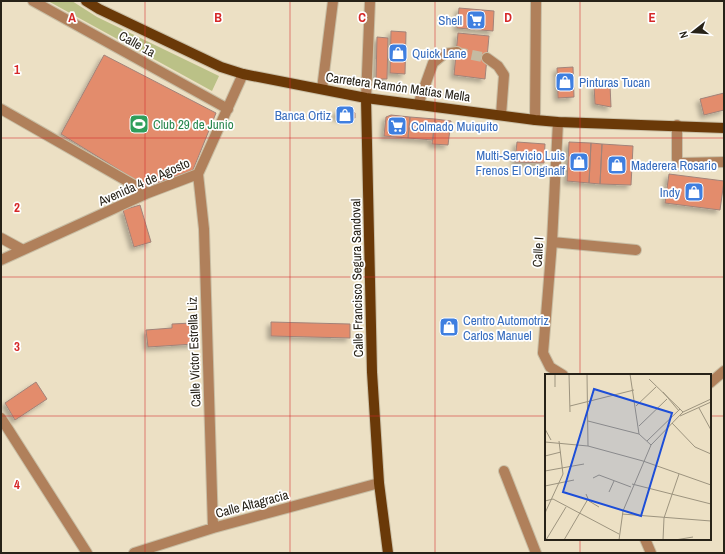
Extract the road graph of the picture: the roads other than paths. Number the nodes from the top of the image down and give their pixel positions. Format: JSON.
{"nodes":[{"id":1,"x":33,"y":1,"type":"edge"},
{"id":2,"x":86,"y":1,"type":"edge"},
{"id":3,"x":333,"y":1,"type":"edge"},
{"id":4,"x":370,"y":1,"type":"edge"},
{"id":5,"x":536,"y":1,"type":"edge"},
{"id":6,"x":456,"y":52,"type":"tunnel mouth"},
{"id":7,"x":487,"y":58,"type":"tunnel mouth"},
{"id":8,"x":243,"y":74,"type":"junction"},
{"id":9,"x":322,"y":89,"type":"junction"},
{"id":10,"x":366,"y":98,"type":"junction"},
{"id":11,"x":418,"y":105,"type":"junction"},
{"id":12,"x":1,"y":109,"type":"edge"},
{"id":13,"x":228,"y":109,"type":"junction"},
{"id":14,"x":501,"y":115,"type":"junction"},
{"id":15,"x":535,"y":120,"type":"junction"},
{"id":16,"x":558,"y":122,"type":"junction"},
{"id":17,"x":677,"y":125,"type":"junction"},
{"id":18,"x":724,"y":128,"type":"edge"},
{"id":19,"x":724,"y":162,"type":"edge"},
{"id":20,"x":198,"y":174,"type":"junction"},
{"id":21,"x":148,"y":193,"type":"junction"},
{"id":22,"x":1,"y":238,"type":"edge"},
{"id":23,"x":552,"y":242,"type":"junction"},
{"id":24,"x":22,"y":250,"type":"junction"},
{"id":25,"x":636,"y":250,"type":"dead end"},
{"id":26,"x":1,"y":260,"type":"edge"},
{"id":27,"x":723,"y":373,"type":"edge"},
{"id":28,"x":561,"y":374,"type":"edge"},
{"id":29,"x":711,"y":382,"type":"edge"},
{"id":30,"x":1,"y":418,"type":"edge"},
{"id":31,"x":504,"y":471,"type":"dead end"},
{"id":32,"x":379,"y":483,"type":"junction"},
{"id":33,"x":213,"y":528,"type":"junction"},
{"id":34,"x":645,"y":540,"type":"edge"},
{"id":35,"x":87,"y":553,"type":"edge"},
{"id":36,"x":134,"y":553,"type":"edge"},
{"id":37,"x":388,"y":553,"type":"edge"},
{"id":38,"x":536,"y":553,"type":"edge"},
{"id":39,"x":651,"y":553,"type":"edge"}],
"edges":[{"from":1,"to":13,"type":"street","name":"Calle 1a"},
{"from":2,"to":8,"type":"main road","name":"Carretera Ramón Matías Mella"},
{"from":3,"to":9,"type":"street"},
{"from":4,"to":10,"type":"street","name":"Calle Francisco Segura Sandoval"},
{"from":5,"to":15,"type":"street"},
{"from":6,"to":11,"type":"street"},
{"from":7,"to":14,"type":"street"},
{"from":8,"to":9,"type":"main road","name":"Carretera Ramón Matías Mella"},
{"from":8,"to":13,"type":"street","name":"Avenida 4 de Agosto"},
{"from":9,"to":10,"type":"main road","name":"Carretera Ramón Matías Mella"},
{"from":10,"to":11,"type":"main road","name":"Carretera Ramón Matías Mella"},
{"from":10,"to":32,"type":"main road","name":"Calle Francisco Segura Sandoval"},
{"from":11,"to":14,"type":"main road","name":"Carretera Ramón Matías Mella"},
{"from":12,"to":21,"type":"street"},
{"from":13,"to":20,"type":"street","name":"Avenida 4 de Agosto"},
{"from":14,"to":15,"type":"main road","name":"Carretera Ramón Matías Mella"},
{"from":15,"to":16,"type":"main road","name":"Carretera Ramón Matías Mella"},
{"from":16,"to":17,"type":"main road","name":"Carretera Ramón Matías Mella"},
{"from":16,"to":23,"type":"street","name":"Calle I"},
{"from":17,"to":18,"type":"main road","name":"Carretera Ramón Matías Mella"},
{"from":17,"to":19,"type":"street"},
{"from":20,"to":21,"type":"street","name":"Avenida 4 de Agosto"},
{"from":20,"to":33,"type":"street","name":"Calle Víctor Estrella Liz"},
{"from":21,"to":24,"type":"street","name":"Avenida 4 de Agosto"},
{"from":22,"to":24,"type":"street"},
{"from":23,"to":25,"type":"street"},
{"from":23,"to":28,"type":"street","name":"Calle I"},
{"from":24,"to":26,"type":"street","name":"Avenida 4 de Agosto"},
{"from":27,"to":29,"type":"street"},
{"from":30,"to":35,"type":"street"},
{"from":31,"to":38,"type":"street"},
{"from":32,"to":33,"type":"street","name":"Calle Altagracia"},
{"from":32,"to":37,"type":"main road","name":"Calle Francisco Segura Sandoval"},
{"from":33,"to":36,"type":"street","name":"Calle Altagracia"},
{"from":34,"to":39,"type":"street"}]}
